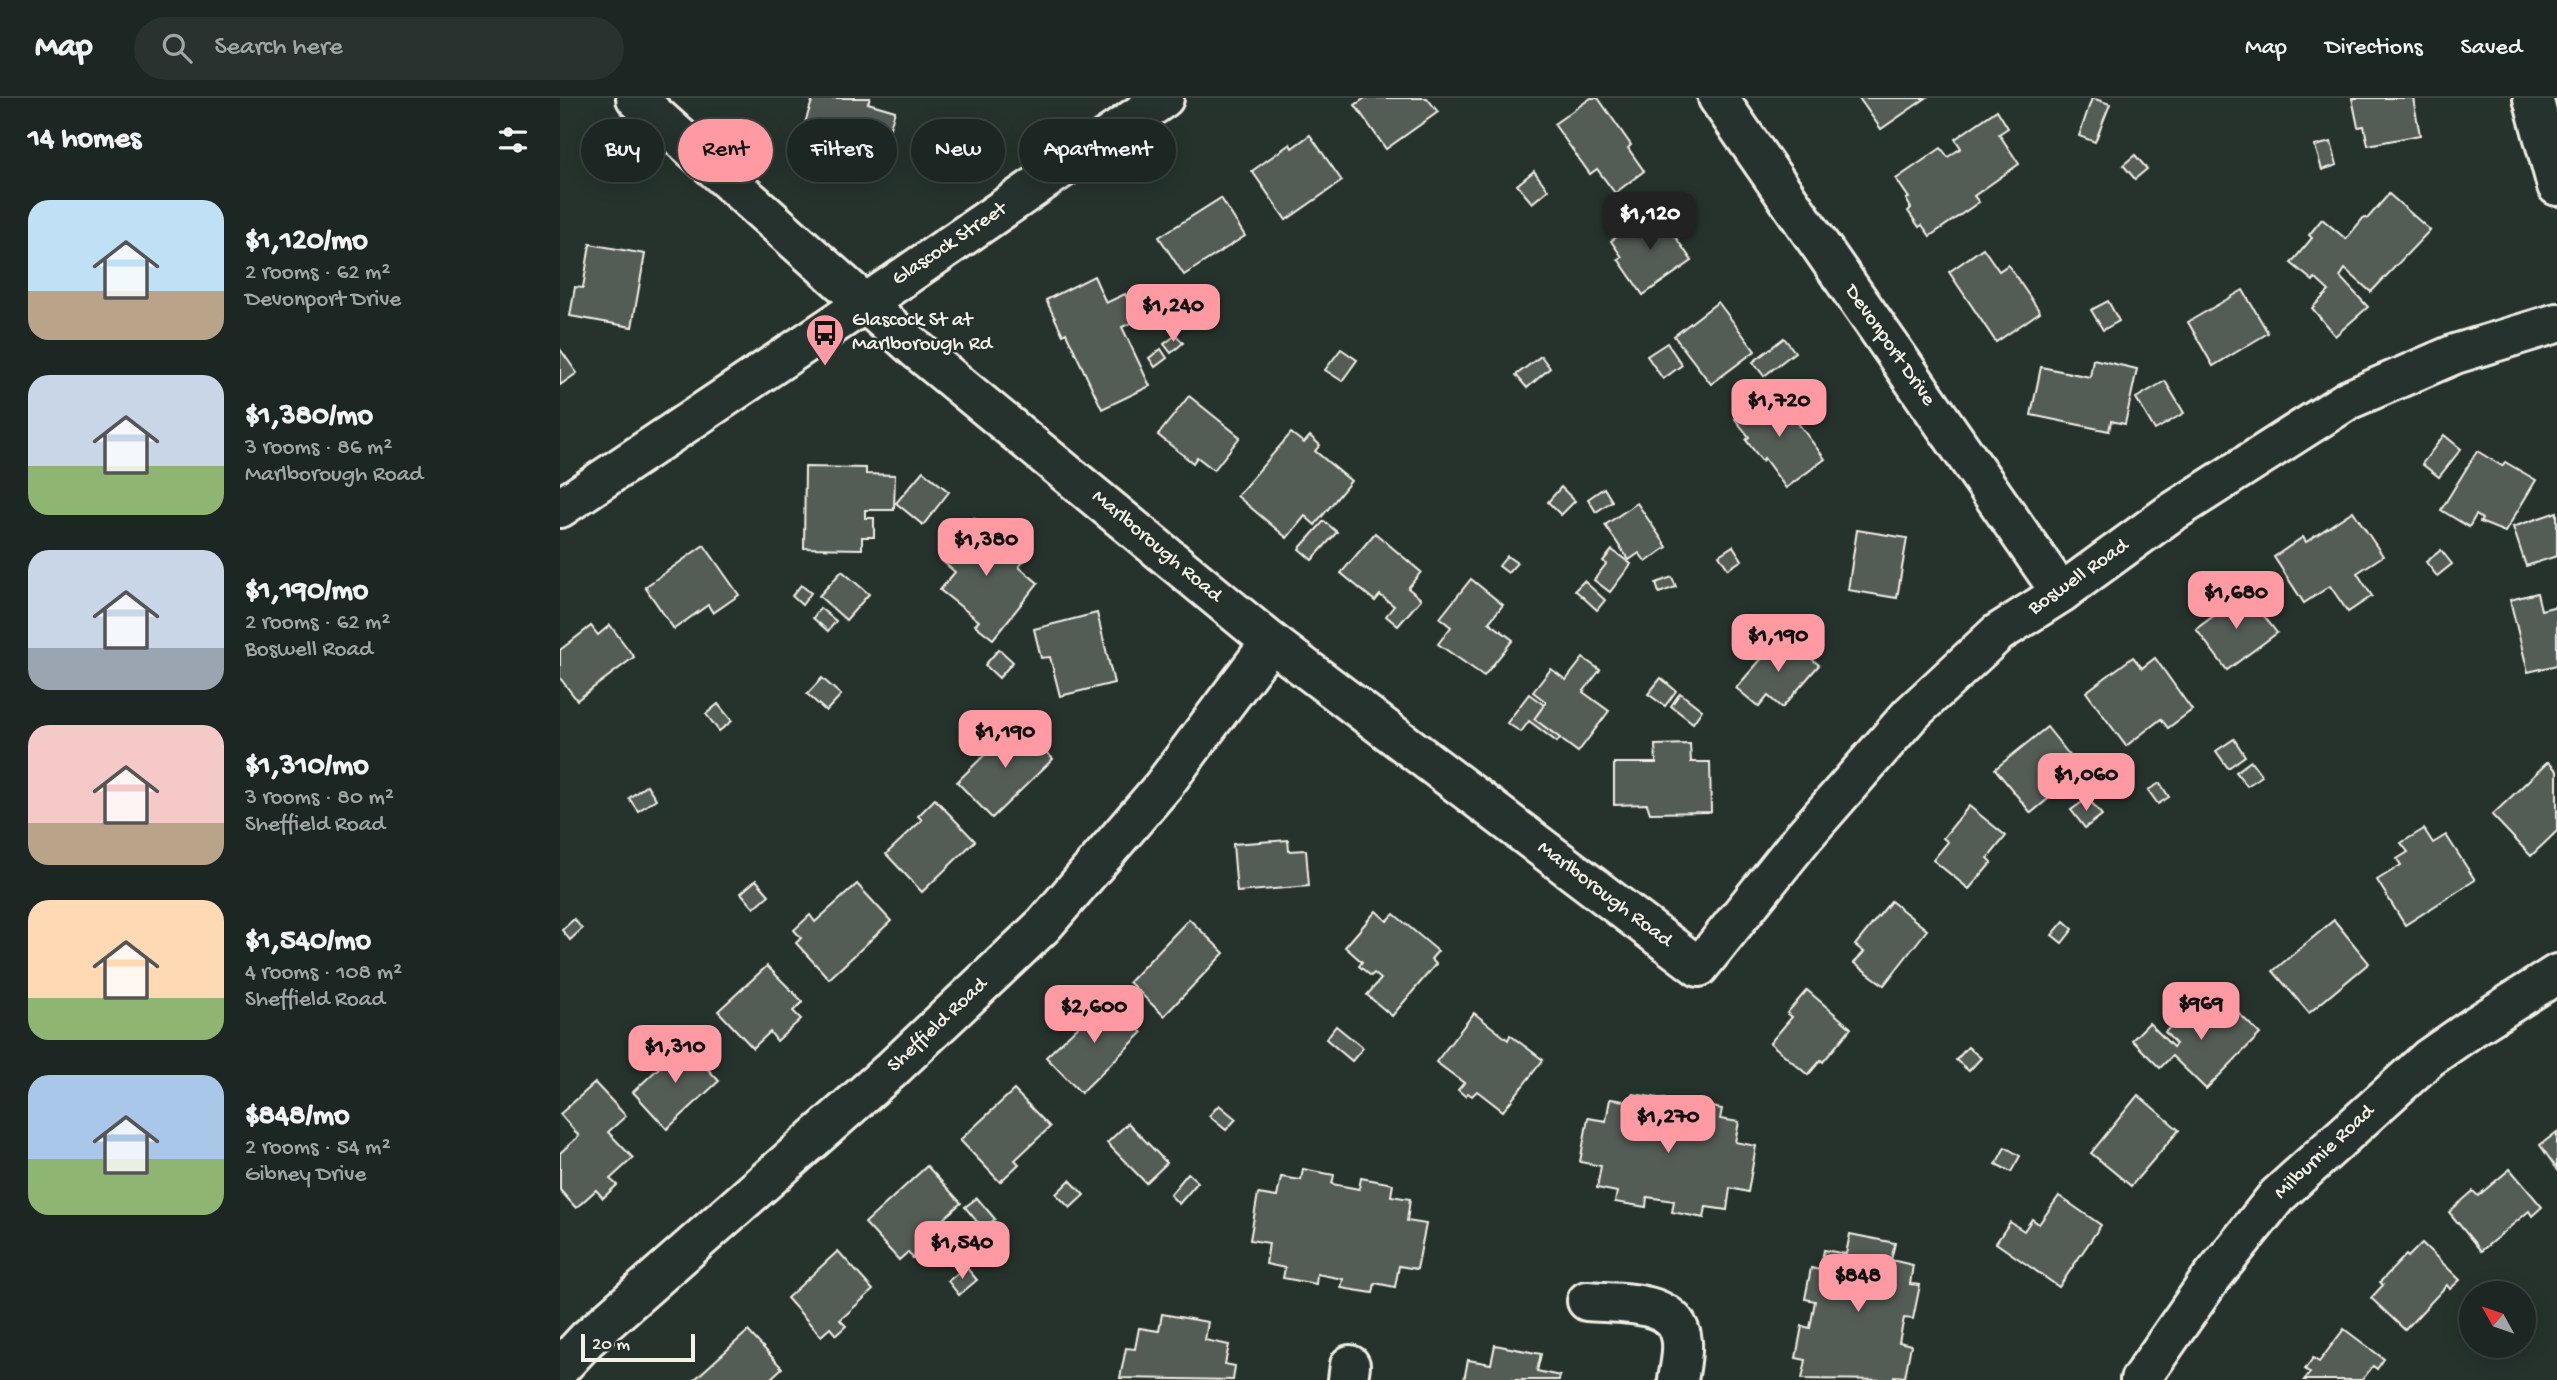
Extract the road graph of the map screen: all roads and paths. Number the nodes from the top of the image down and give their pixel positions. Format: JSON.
{"nodes":[{"id":1,"x":636,"y":98,"type":"edge"},
{"id":2,"x":1164,"y":98,"type":"edge"},
{"id":3,"x":1718,"y":98,"type":"edge"},
{"id":4,"x":2533,"y":98,"type":"edge"},
{"id":5,"x":2557,"y":186,"type":"edge"},
{"id":6,"x":866,"y":303,"type":"junction"},
{"id":7,"x":2557,"y":323,"type":"edge"},
{"id":8,"x":560,"y":508,"type":"edge"},
{"id":9,"x":2061,"y":593,"type":"junction"},
{"id":10,"x":1271,"y":642,"type":"junction"},
{"id":11,"x":1699,"y":967,"type":"joint"},
{"id":12,"x":2557,"y":974,"type":"edge"},
{"id":13,"x":1587,"y":1301,"type":"dead end"},
{"id":14,"x":560,"y":1368,"type":"edge"},
{"id":15,"x":1678,"y":1380,"type":"edge"},
{"id":16,"x":2140,"y":1380,"type":"edge"}],
"edges":[{"from":1,"to":6,"type":"street","name":"Marlborough Road"},
{"from":2,"to":6,"type":"street","name":"Glascock Street"},
{"from":3,"to":9,"type":"street","name":"Devonport Drive"},
{"from":4,"to":5,"type":"street"},
{"from":6,"to":8,"type":"street","name":"Glascock Street"},
{"from":6,"to":10,"type":"street","name":"Marlborough Road"},
{"from":7,"to":9,"type":"street","name":"Boswell Road"},
{"from":9,"to":11,"type":"street","name":"Boswell Road"},
{"from":10,"to":11,"type":"street","name":"Marlborough Road"},
{"from":10,"to":14,"type":"street","name":"Sheffield Road"},
{"from":12,"to":16,"type":"street","name":"Milburnie Road"},
{"from":13,"to":15,"type":"street"}]}
